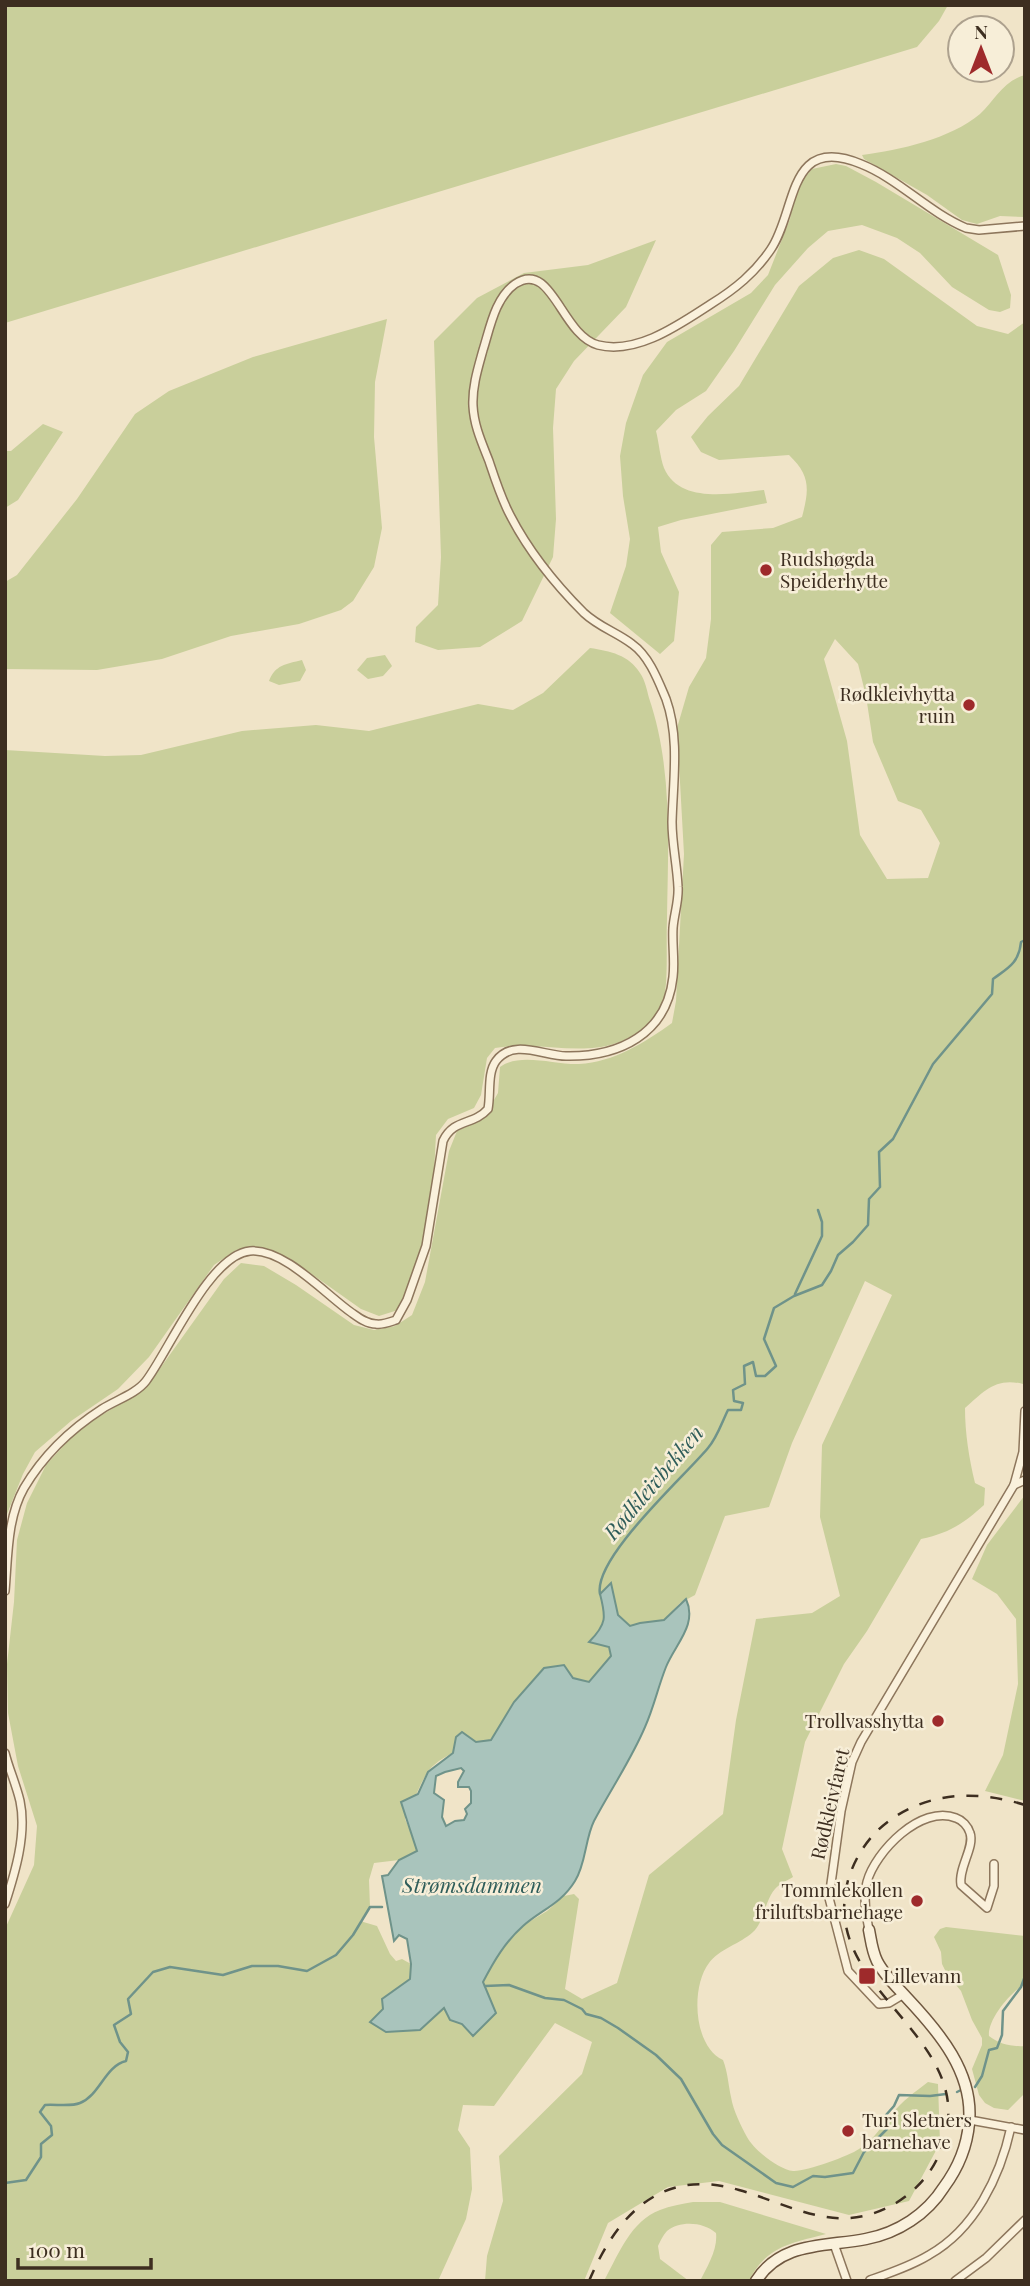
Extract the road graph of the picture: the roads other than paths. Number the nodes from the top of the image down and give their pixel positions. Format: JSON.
{"nodes":[{"id":1,"x":1025,"y":226,"type":"edge"},
{"id":2,"x":1024,"y":1411,"type":"edge"},
{"id":3,"x":1024,"y":1452,"type":"edge"},
{"id":4,"x":1025,"y":1480,"type":"edge"},
{"id":5,"x":1014,"y":1485,"type":"junction"},
{"id":6,"x":5,"y":1591,"type":"edge"},
{"id":7,"x":5,"y":1753,"type":"edge"},
{"id":8,"x":994,"y":1864,"type":"dead end"},
{"id":9,"x":5,"y":1904,"type":"edge"},
{"id":10,"x":869,"y":1930,"type":"joint"},
{"id":11,"x":904,"y":1994,"type":"junction"},
{"id":12,"x":970,"y":2120,"type":"junction"},
{"id":13,"x":1011,"y":2127,"type":"junction"},
{"id":14,"x":1025,"y":2130,"type":"edge"},
{"id":15,"x":1025,"y":2220,"type":"edge"},
{"id":16,"x":834,"y":2244,"type":"junction"},
{"id":17,"x":888,"y":2277,"type":"edge"},
{"id":18,"x":870,"y":2280,"type":"edge"},
{"id":19,"x":756,"y":2281,"type":"edge"},
{"id":20,"x":847,"y":2281,"type":"edge"},
{"id":21,"x":955,"y":2281,"type":"edge"}],
"edges":[{"from":1,"to":6,"type":"street"},
{"from":2,"to":3,"type":"street","name":"Rødkleivfaret"},
{"from":3,"to":5,"type":"street","name":"Rødkleivfaret"},
{"from":4,"to":5,"type":"street"},
{"from":5,"to":11,"type":"street","name":"Rødkleivfaret"},
{"from":7,"to":9,"type":"street"},
{"from":8,"to":10,"type":"street"},
{"from":10,"to":11,"type":"street"},
{"from":11,"to":12,"type":"street"},
{"from":12,"to":13,"type":"street"},
{"from":12,"to":16,"type":"street"},
{"from":13,"to":14,"type":"street"},
{"from":13,"to":17,"type":"street"},
{"from":15,"to":21,"type":"street"},
{"from":16,"to":19,"type":"street"},
{"from":16,"to":20,"type":"street"},
{"from":17,"to":18,"type":"street"}]}
